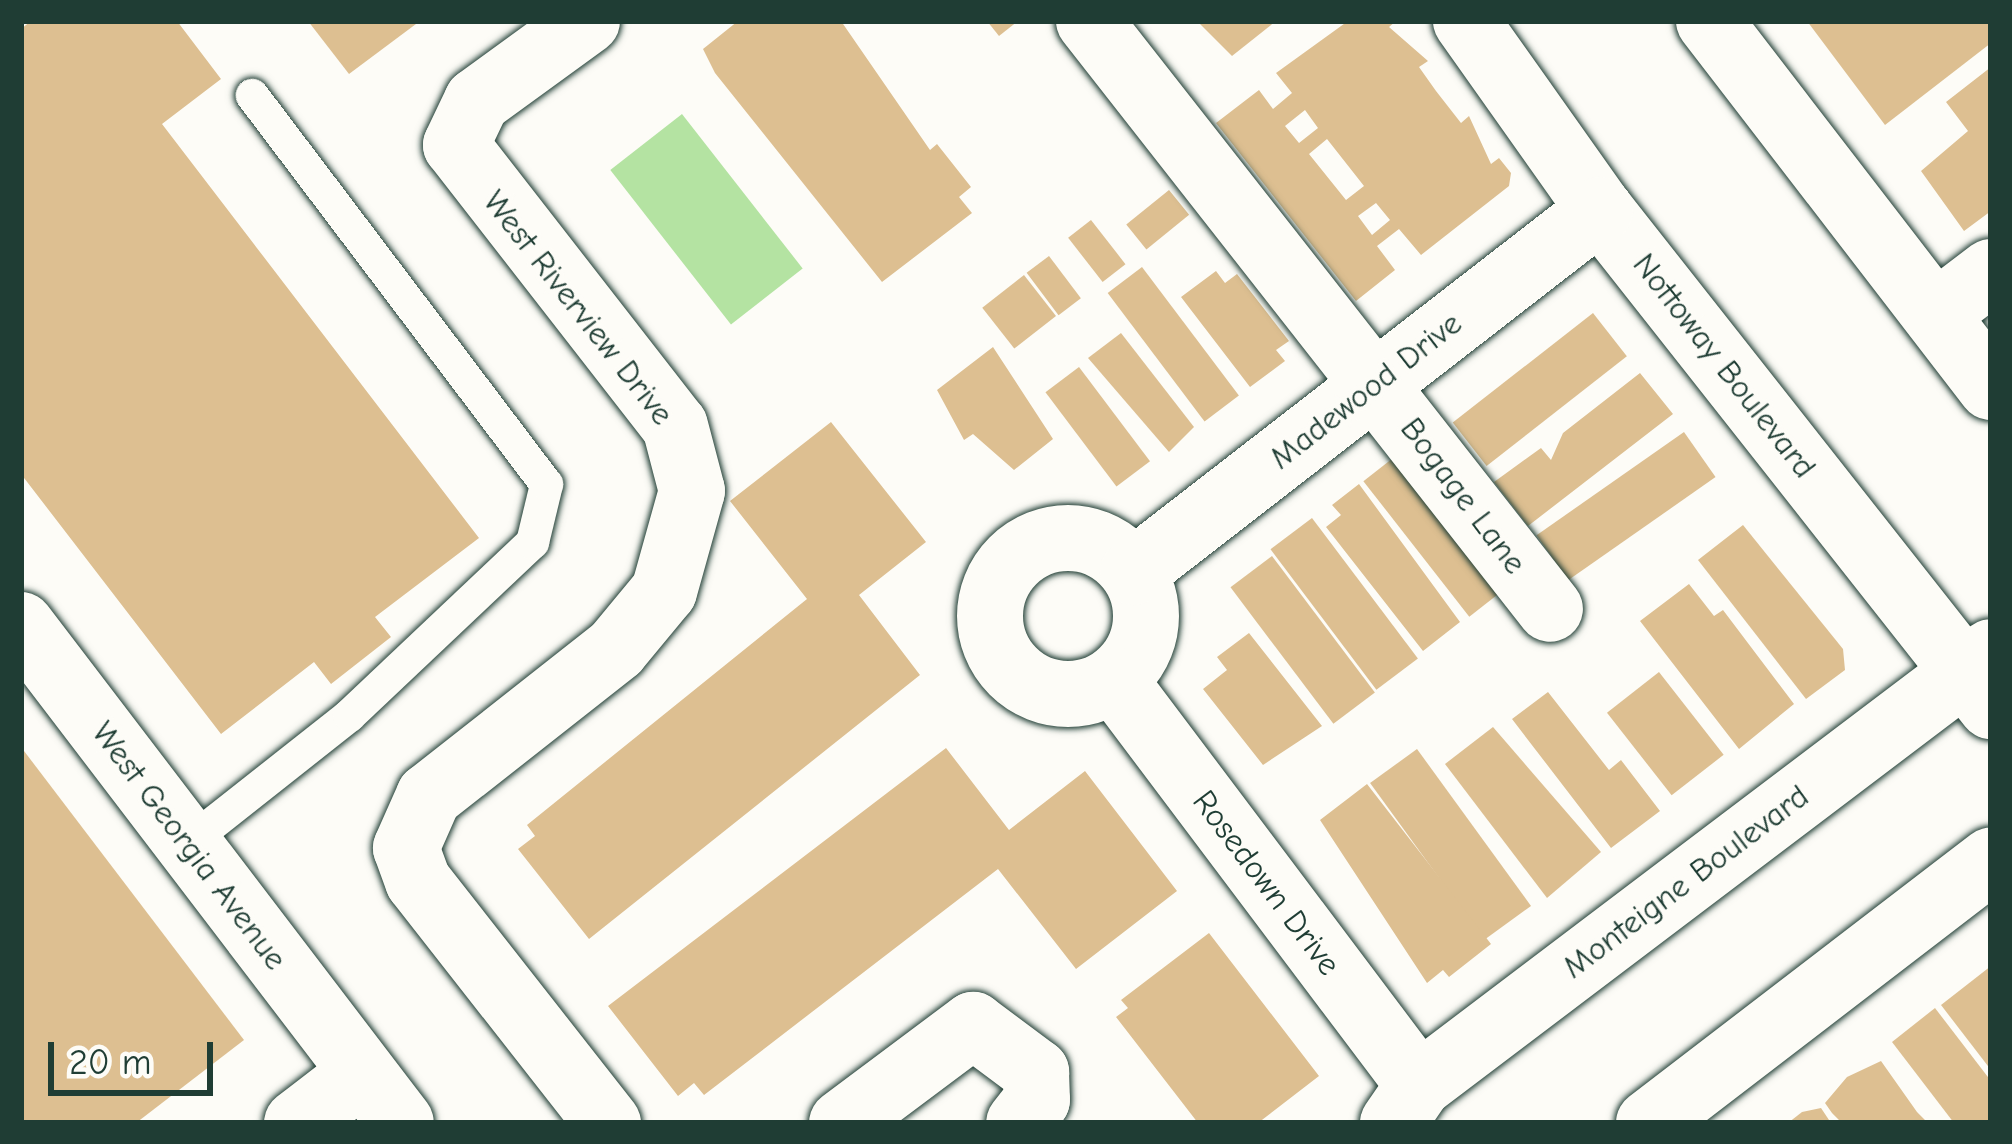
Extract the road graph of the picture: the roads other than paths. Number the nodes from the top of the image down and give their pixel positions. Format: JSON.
{"nodes":[{"id":1,"x":586,"y":21,"type":"edge"},
{"id":2,"x":1088,"y":21,"type":"edge"},
{"id":3,"x":1466,"y":21,"type":"edge"},
{"id":4,"x":1709,"y":21,"type":"edge"},
{"id":5,"x":252,"y":95,"type":"dead end"},
{"id":6,"x":1600,"y":210,"type":"junction"},
{"id":7,"x":1991,"y":272,"type":"edge"},
{"id":8,"x":1936,"y":314,"type":"junction"},
{"id":9,"x":1376,"y":382,"type":"junction"},
{"id":10,"x":1991,"y":387,"type":"edge"},
{"id":11,"x":1133,"y":572,"type":"junction"},
{"id":12,"x":1550,"y":609,"type":"dead end"},
{"id":13,"x":21,"y":625,"type":"edge"},
{"id":14,"x":1982,"y":676,"type":"edge"},
{"id":15,"x":1114,"y":680,"type":"junction"},
{"id":16,"x":187,"y":843,"type":"junction"},
{"id":17,"x":1991,"y":861,"type":"edge"},
{"id":18,"x":381,"y":1098,"type":"edge"},
{"id":19,"x":1406,"y":1104,"type":"edge"},
{"id":20,"x":297,"y":1123,"type":"edge"},
{"id":21,"x":608,"y":1123,"type":"edge"},
{"id":22,"x":842,"y":1123,"type":"edge"},
{"id":23,"x":1019,"y":1123,"type":"edge"},
{"id":24,"x":1648,"y":1123,"type":"edge"}],
"edges":[{"from":1,"to":21,"type":"street","name":"West Riverview Drive"},
{"from":2,"to":9,"type":"street"},
{"from":3,"to":6,"type":"street","name":"Nottoway Boulevard"},
{"from":4,"to":8,"type":"street"},
{"from":5,"to":16,"type":"lane"},
{"from":6,"to":9,"type":"street","name":"Madewood Drive"},
{"from":6,"to":14,"type":"street","name":"Nottoway Boulevard"},
{"from":7,"to":8,"type":"street"},
{"from":8,"to":10,"type":"street"},
{"from":9,"to":11,"type":"street","name":"Madewood Drive"},
{"from":9,"to":12,"type":"street","name":"Bogage Lane"},
{"from":11,"to":15,"type":"street"},
{"from":11,"to":15,"type":"street"},
{"from":13,"to":16,"type":"street","name":"West Georgia Avenue"},
{"from":14,"to":19,"type":"street","name":"Monteigne Boulevard"},
{"from":15,"to":19,"type":"street","name":"Rosedown Drive"},
{"from":16,"to":18,"type":"street","name":"West Georgia Avenue"},
{"from":17,"to":24,"type":"street"},
{"from":18,"to":20,"type":"street"},
{"from":22,"to":23,"type":"street"}]}
